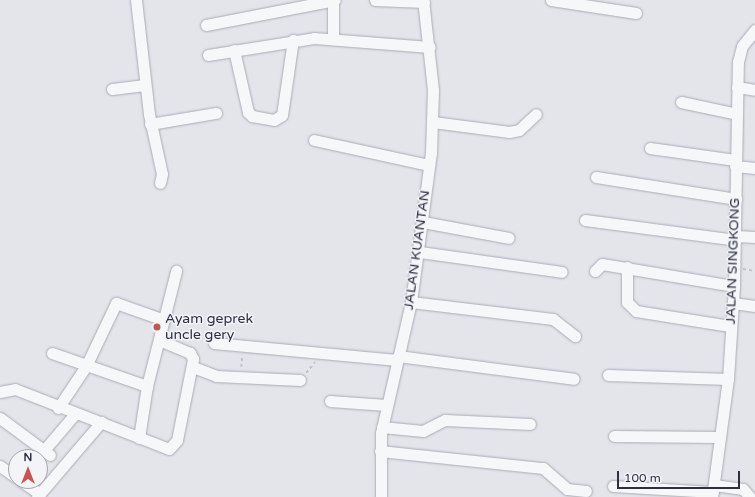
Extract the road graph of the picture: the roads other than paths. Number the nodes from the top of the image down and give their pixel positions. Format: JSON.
{"nodes":[{"id":1,"x":136,"y":0,"type":"edge"},
{"id":2,"x":334,"y":0,"type":"edge"},
{"id":3,"x":375,"y":0,"type":"edge"},
{"id":4,"x":551,"y":0,"type":"edge"},
{"id":5,"x":424,"y":1,"type":"edge"},
{"id":6,"x":636,"y":13,"type":"dead end"},
{"id":7,"x":206,"y":25,"type":"dead end"},
{"id":8,"x":755,"y":30,"type":"edge"},
{"id":9,"x":333,"y":38,"type":"junction"},
{"id":10,"x":293,"y":40,"type":"junction"},
{"id":11,"x":430,"y":47,"type":"junction"},
{"id":12,"x":234,"y":50,"type":"junction"},
{"id":13,"x":208,"y":55,"type":"dead end"},
{"id":14,"x":145,"y":85,"type":"junction"},
{"id":15,"x":737,"y":87,"type":"junction"},
{"id":16,"x":112,"y":89,"type":"dead end"},
{"id":17,"x":755,"y":90,"type":"edge"},
{"id":18,"x":681,"y":102,"type":"dead end"},
{"id":19,"x":216,"y":113,"type":"dead end"},
{"id":20,"x":536,"y":114,"type":"dead end"},
{"id":21,"x":737,"y":114,"type":"junction"},
{"id":22,"x":433,"y":122,"type":"junction"},
{"id":23,"x":150,"y":124,"type":"junction"},
{"id":24,"x":314,"y":140,"type":"dead end"},
{"id":25,"x":650,"y":148,"type":"dead end"},
{"id":26,"x":735,"y":163,"type":"junction"},
{"id":27,"x":429,"y":165,"type":"junction"},
{"id":28,"x":755,"y":168,"type":"edge"},
{"id":29,"x":596,"y":177,"type":"dead end"},
{"id":30,"x":160,"y":183,"type":"dead end"},
{"id":31,"x":736,"y":199,"type":"junction"},
{"id":32,"x":585,"y":220,"type":"dead end"},
{"id":33,"x":423,"y":222,"type":"junction"},
{"id":34,"x":755,"y":237,"type":"edge"},
{"id":35,"x":509,"y":238,"type":"dead end"},
{"id":36,"x":736,"y":238,"type":"junction"},
{"id":37,"x":420,"y":252,"type":"junction"},
{"id":38,"x":627,"y":267,"type":"junction"},
{"id":39,"x":176,"y":271,"type":"dead end"},
{"id":40,"x":595,"y":271,"type":"dead end"},
{"id":41,"x":562,"y":272,"type":"dead end"},
{"id":42,"x":734,"y":286,"type":"junction"},
{"id":43,"x":411,"y":302,"type":"junction"},
{"id":44,"x":732,"y":303,"type":"junction"},
{"id":45,"x":755,"y":306,"type":"edge"},
{"id":46,"x":164,"y":320,"type":"junction"},
{"id":47,"x":730,"y":326,"type":"junction"},
{"id":48,"x":575,"y":336,"type":"dead end"},
{"id":49,"x":160,"y":340,"type":"junction"},
{"id":50,"x":214,"y":343,"type":"dead end"},
{"id":51,"x":52,"y":353,"type":"dead end"},
{"id":52,"x":398,"y":358,"type":"junction"},
{"id":53,"x":86,"y":366,"type":"junction"},
{"id":54,"x":192,"y":367,"type":"junction"},
{"id":55,"x":608,"y":375,"type":"dead end"},
{"id":56,"x":574,"y":379,"type":"dead end"},
{"id":57,"x":728,"y":379,"type":"junction"},
{"id":58,"x":300,"y":380,"type":"road end"},
{"id":59,"x":147,"y":386,"type":"junction"},
{"id":60,"x":0,"y":392,"type":"edge"},
{"id":61,"x":330,"y":401,"type":"dead end"},
{"id":62,"x":386,"y":405,"type":"junction"},
{"id":63,"x":58,"y":408,"type":"junction"},
{"id":64,"x":74,"y":414,"type":"junction"},
{"id":65,"x":0,"y":418,"type":"edge"},
{"id":66,"x":101,"y":422,"type":"junction"},
{"id":67,"x":530,"y":424,"type":"dead end"},
{"id":68,"x":382,"y":427,"type":"junction"},
{"id":69,"x":614,"y":436,"type":"dead end"},
{"id":70,"x":720,"y":436,"type":"junction"},
{"id":71,"x":139,"y":438,"type":"junction"},
{"id":72,"x":380,"y":451,"type":"junction"},
{"id":73,"x":613,"y":486,"type":"dead end"},
{"id":74,"x":30,"y":489,"type":"edge"},
{"id":75,"x":586,"y":491,"type":"dead end"},
{"id":76,"x":713,"y":491,"type":"edge"},
{"id":77,"x":38,"y":496,"type":"edge"},
{"id":78,"x":381,"y":497,"type":"edge"},
{"id":79,"x":750,"y":497,"type":"edge"}],
"edges":[{"from":1,"to":14,"type":"street"},
{"from":2,"to":7,"type":"street"},
{"from":2,"to":9,"type":"street"},
{"from":3,"to":5,"type":"street"},
{"from":4,"to":6,"type":"street"},
{"from":5,"to":11,"type":"street","name":"JALAN KUANTAN"},
{"from":8,"to":15,"type":"street","name":"JALAN SINGKONG"},
{"from":9,"to":10,"type":"street"},
{"from":9,"to":11,"type":"street"},
{"from":10,"to":12,"type":"street"},
{"from":10,"to":12,"type":"street"},
{"from":11,"to":22,"type":"street","name":"JALAN KUANTAN"},
{"from":12,"to":13,"type":"street"},
{"from":14,"to":16,"type":"street"},
{"from":14,"to":23,"type":"street"},
{"from":15,"to":17,"type":"street"},
{"from":15,"to":21,"type":"street","name":"JALAN SINGKONG"},
{"from":18,"to":21,"type":"street"},
{"from":19,"to":23,"type":"street"},
{"from":20,"to":22,"type":"street"},
{"from":21,"to":26,"type":"street","name":"JALAN SINGKONG"},
{"from":22,"to":27,"type":"street","name":"JALAN KUANTAN"},
{"from":23,"to":30,"type":"street"},
{"from":24,"to":27,"type":"street"},
{"from":25,"to":26,"type":"street"},
{"from":26,"to":28,"type":"street"},
{"from":26,"to":31,"type":"street","name":"JALAN SINGKONG"},
{"from":27,"to":33,"type":"street","name":"JALAN KUANTAN"},
{"from":29,"to":31,"type":"street"},
{"from":31,"to":36,"type":"street","name":"JALAN SINGKONG"},
{"from":32,"to":36,"type":"street"},
{"from":33,"to":35,"type":"street"},
{"from":33,"to":37,"type":"street","name":"JALAN KUANTAN"},
{"from":34,"to":36,"type":"street"},
{"from":36,"to":42,"type":"street","name":"JALAN SINGKONG"},
{"from":37,"to":41,"type":"street"},
{"from":37,"to":43,"type":"street","name":"JALAN KUANTAN"},
{"from":38,"to":40,"type":"street"},
{"from":38,"to":42,"type":"street"},
{"from":38,"to":47,"type":"street"},
{"from":39,"to":46,"type":"street"},
{"from":42,"to":44,"type":"street","name":"JALAN SINGKONG"},
{"from":43,"to":48,"type":"street"},
{"from":43,"to":52,"type":"street","name":"JALAN KUANTAN"},
{"from":44,"to":45,"type":"street"},
{"from":44,"to":47,"type":"street","name":"JALAN SINGKONG"},
{"from":46,"to":49,"type":"street"},
{"from":46,"to":53,"type":"street"},
{"from":47,"to":57,"type":"street","name":"JALAN SINGKONG"},
{"from":49,"to":54,"type":"street"},
{"from":49,"to":59,"type":"street"},
{"from":50,"to":52,"type":"street"},
{"from":51,"to":53,"type":"street"},
{"from":52,"to":56,"type":"street"},
{"from":52,"to":62,"type":"street","name":"JALAN KUANTAN"},
{"from":53,"to":59,"type":"street"},
{"from":53,"to":63,"type":"street"},
{"from":54,"to":58,"type":"street"},
{"from":54,"to":71,"type":"street"},
{"from":55,"to":57,"type":"street"},
{"from":57,"to":70,"type":"street","name":"JALAN SINGKONG"},
{"from":59,"to":71,"type":"street"},
{"from":60,"to":63,"type":"street"},
{"from":61,"to":62,"type":"street"},
{"from":62,"to":68,"type":"street","name":"JALAN KUANTAN"},
{"from":63,"to":64,"type":"street"},
{"from":64,"to":65,"type":"street"},
{"from":64,"to":66,"type":"street"},
{"from":66,"to":71,"type":"street"},
{"from":66,"to":77,"type":"street"},
{"from":67,"to":68,"type":"street"},
{"from":68,"to":72,"type":"street","name":"JALAN KUANTAN"},
{"from":69,"to":70,"type":"street"},
{"from":70,"to":76,"type":"street","name":"JALAN SINGKONG"},
{"from":72,"to":75,"type":"street"},
{"from":72,"to":78,"type":"street","name":"JALAN KUANTAN"},
{"from":73,"to":76,"type":"street"},
{"from":74,"to":77,"type":"street"},
{"from":76,"to":79,"type":"street"}]}
